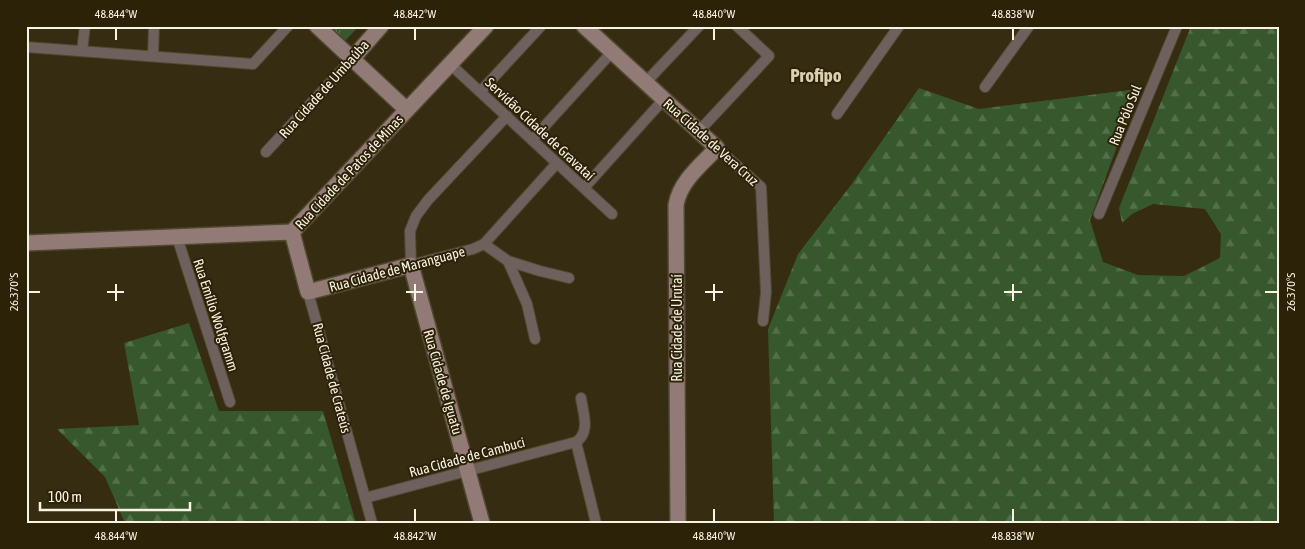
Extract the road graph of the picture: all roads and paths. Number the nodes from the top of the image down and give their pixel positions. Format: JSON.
{"nodes":[{"id":1,"x":85,"y":26,"type":"edge"},
{"id":2,"x":154,"y":26,"type":"edge"},
{"id":3,"x":288,"y":26,"type":"edge"},
{"id":4,"x":317,"y":26,"type":"edge"},
{"id":5,"x":381,"y":26,"type":"edge"},
{"id":6,"x":486,"y":26,"type":"edge"},
{"id":7,"x":541,"y":26,"type":"edge"},
{"id":8,"x":584,"y":26,"type":"edge"},
{"id":9,"x":699,"y":26,"type":"edge"},
{"id":10,"x":738,"y":26,"type":"edge"},
{"id":11,"x":900,"y":26,"type":"edge"},
{"id":12,"x":1029,"y":26,"type":"edge"},
{"id":13,"x":1177,"y":26,"type":"edge"},
{"id":14,"x":26,"y":47,"type":"edge"},
{"id":15,"x":82,"y":51,"type":"junction"},
{"id":16,"x":612,"y":52,"type":"junction"},
{"id":17,"x":153,"y":56,"type":"junction"},
{"id":18,"x":352,"y":59,"type":"junction"},
{"id":19,"x":450,"y":64,"type":"junction"},
{"id":20,"x":646,"y":82,"type":"junction"},
{"id":21,"x":986,"y":87,"type":"dead end"},
{"id":22,"x":480,"y":92,"type":"junction"},
{"id":23,"x":664,"y":99,"type":"junction"},
{"id":24,"x":407,"y":110,"type":"junction"},
{"id":25,"x":837,"y":114,"type":"dead end"},
{"id":26,"x":507,"y":116,"type":"junction"},
{"id":27,"x":699,"y":131,"type":"junction"},
{"id":28,"x":532,"y":140,"type":"junction"},
{"id":29,"x":717,"y":148,"type":"junction"},
{"id":30,"x":266,"y":152,"type":"dead end"},
{"id":31,"x":557,"y":163,"type":"junction"},
{"id":32,"x":584,"y":188,"type":"junction"},
{"id":33,"x":612,"y":214,"type":"dead end"},
{"id":34,"x":1099,"y":214,"type":"dead end"},
{"id":35,"x":292,"y":232,"type":"junction"},
{"id":36,"x":177,"y":237,"type":"junction"},
{"id":37,"x":26,"y":243,"type":"edge"},
{"id":38,"x":484,"y":244,"type":"junction"},
{"id":39,"x":508,"y":260,"type":"junction"},
{"id":40,"x":411,"y":265,"type":"junction"},
{"id":41,"x":569,"y":278,"type":"dead end"},
{"id":42,"x":308,"y":292,"type":"junction"},
{"id":43,"x":763,"y":321,"type":"dead end"},
{"id":44,"x":535,"y":339,"type":"dead end"},
{"id":45,"x":581,"y":398,"type":"dead end"},
{"id":46,"x":230,"y":402,"type":"dead end"},
{"id":47,"x":576,"y":442,"type":"junction"},
{"id":48,"x":468,"y":471,"type":"junction"},
{"id":49,"x":366,"y":498,"type":"junction"},
{"id":50,"x":372,"y":523,"type":"edge"},
{"id":51,"x":482,"y":523,"type":"edge"},
{"id":52,"x":596,"y":523,"type":"edge"},
{"id":53,"x":678,"y":523,"type":"edge"}],
"edges":[{"from":1,"to":15,"type":"street"},
{"from":2,"to":17,"type":"street"},
{"from":3,"to":17,"type":"street"},
{"from":4,"to":18,"type":"street"},
{"from":5,"to":18,"type":"street","name":"Rua Cidade de Umbaúba"},
{"from":6,"to":19,"type":"street","name":"Rua Cidade de Patos de Minas"},
{"from":7,"to":22,"type":"street"},
{"from":8,"to":16,"type":"street","name":"Rua Cidade de Vera Cruz"},
{"from":9,"to":20,"type":"street"},
{"from":10,"to":27,"type":"street"},
{"from":11,"to":25,"type":"street"},
{"from":12,"to":21,"type":"street"},
{"from":13,"to":34,"type":"street","name":"Rua Pólo Sul"},
{"from":14,"to":15,"type":"street"},
{"from":15,"to":17,"type":"street"},
{"from":16,"to":20,"type":"street","name":"Rua Cidade de Vera Cruz"},
{"from":16,"to":28,"type":"street"},
{"from":18,"to":24,"type":"street"},
{"from":18,"to":30,"type":"street","name":"Rua Cidade de Umbaúba"},
{"from":19,"to":22,"type":"street","name":"Servidão Cidade de Gravataí"},
{"from":19,"to":24,"type":"street","name":"Rua Cidade de Patos de Minas"},
{"from":20,"to":23,"type":"street","name":"Rua Cidade de Vera Cruz"},
{"from":22,"to":26,"type":"street","name":"Servidão Cidade de Gravataí"},
{"from":23,"to":27,"type":"street","name":"Rua Cidade de Vera Cruz"},
{"from":23,"to":32,"type":"street"},
{"from":24,"to":35,"type":"street","name":"Rua Cidade de Patos de Minas"},
{"from":26,"to":28,"type":"street","name":"Servidão Cidade de Gravataí"},
{"from":26,"to":40,"type":"street","name":"Rua Cidade de Iguatu"},
{"from":27,"to":29,"type":"street","name":"Rua Cidade de Vera Cruz"},
{"from":28,"to":31,"type":"street","name":"Servidão Cidade de Gravataí"},
{"from":29,"to":43,"type":"street","name":"Rua Cidade de Vera Cruz"},
{"from":29,"to":53,"type":"street","name":"Rua Cidade de Urutaí"},
{"from":31,"to":32,"type":"street","name":"Servidão Cidade de Gravataí"},
{"from":31,"to":38,"type":"street"},
{"from":32,"to":33,"type":"street","name":"Servidão Cidade de Gravataí"},
{"from":35,"to":36,"type":"street","name":"Rua Cidade de Patos de Minas"},
{"from":35,"to":42,"type":"street","name":"Rua Cidade de Crateús"},
{"from":36,"to":37,"type":"street","name":"Rua Cidade de Patos de Minas"},
{"from":36,"to":46,"type":"street","name":"Rua Emílio Wolfgramm"},
{"from":38,"to":39,"type":"street"},
{"from":38,"to":40,"type":"street","name":"Rua Cidade de Maranguape"},
{"from":39,"to":41,"type":"street"},
{"from":39,"to":44,"type":"street"},
{"from":40,"to":42,"type":"street","name":"Rua Cidade de Maranguape"},
{"from":40,"to":48,"type":"street","name":"Rua Cidade de Iguatu"},
{"from":42,"to":49,"type":"street","name":"Rua Cidade de Crateús"},
{"from":45,"to":47,"type":"street"},
{"from":47,"to":48,"type":"street","name":"Rua Cidade de Cambuci"},
{"from":47,"to":52,"type":"street"},
{"from":48,"to":49,"type":"street","name":"Rua Cidade de Cambuci"},
{"from":48,"to":51,"type":"street","name":"Rua Cidade de Iguatu"},
{"from":49,"to":50,"type":"street","name":"Rua Cidade de Crateús"}]}
